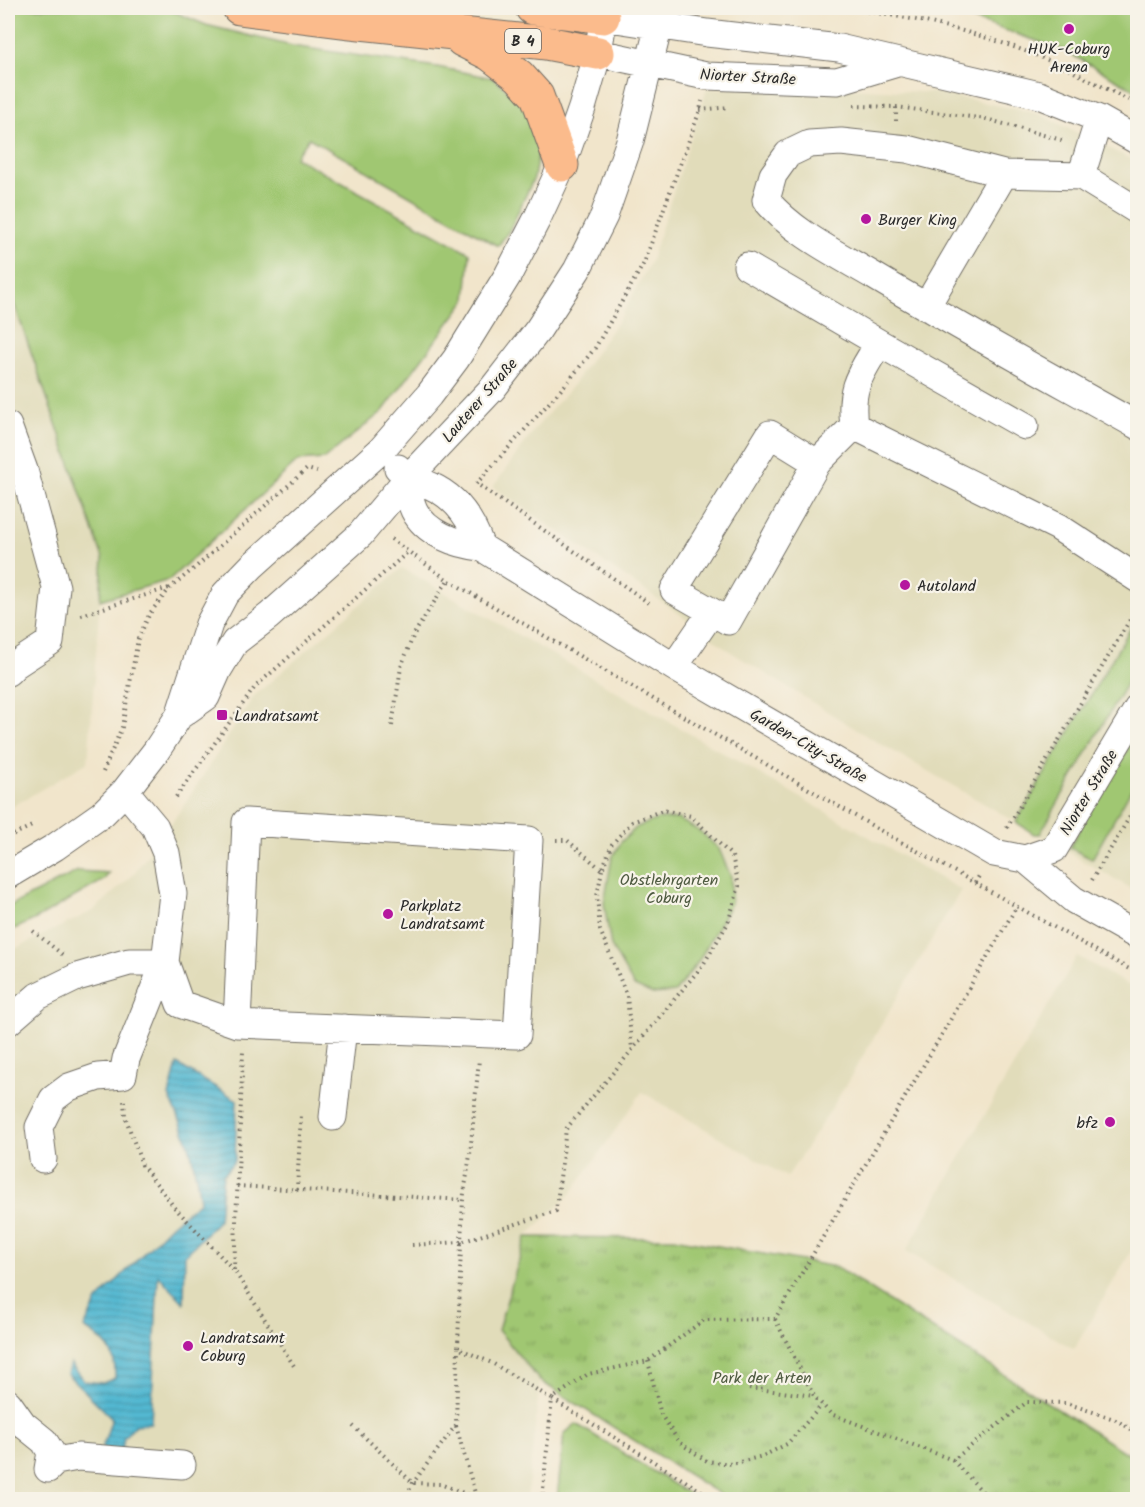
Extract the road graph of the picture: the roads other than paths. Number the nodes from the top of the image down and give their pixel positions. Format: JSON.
{"nodes":[{"id":1,"x":239,"y":8,"type":"edge"},
{"id":2,"x":532,"y":8,"type":"edge"},
{"id":3,"x":604,"y":12,"type":"edge"},
{"id":4,"x":660,"y":16,"type":"edge"},
{"id":5,"x":447,"y":32,"type":"junction"},
{"id":6,"x":598,"y":53,"type":"junction"},
{"id":7,"x":898,"y":62,"type":"junction"},
{"id":8,"x":649,"y":64,"type":"junction"},
{"id":9,"x":1099,"y":118,"type":"junction"},
{"id":10,"x":1137,"y":141,"type":"edge"},
{"id":11,"x":562,"y":165,"type":"junction"},
{"id":12,"x":1004,"y":174,"type":"junction"},
{"id":13,"x":1081,"y":176,"type":"junction"},
{"id":14,"x":1137,"y":211,"type":"edge"},
{"id":15,"x":747,"y":266,"type":"dead end"},
{"id":16,"x":926,"y":307,"type":"junction"},
{"id":17,"x":879,"y":343,"type":"junction"},
{"id":18,"x":8,"y":426,"type":"edge"},
{"id":19,"x":854,"y":426,"type":"junction"},
{"id":20,"x":1025,"y":426,"type":"dead end"},
{"id":21,"x":1137,"y":426,"type":"edge"},
{"id":22,"x":381,"y":450,"type":"junction"},
{"id":23,"x":817,"y":463,"type":"junction"},
{"id":24,"x":408,"y":478,"type":"junction"},
{"id":25,"x":481,"y":548,"type":"junction"},
{"id":26,"x":1137,"y":579,"type":"edge"},
{"id":27,"x":711,"y":613,"type":"junction"},
{"id":28,"x":674,"y":667,"type":"junction"},
{"id":29,"x":8,"y":672,"type":"edge"},
{"id":30,"x":1137,"y":708,"type":"edge"},
{"id":31,"x":179,"y":716,"type":"junction"},
{"id":32,"x":125,"y":791,"type":"junction"},
{"id":33,"x":1025,"y":859,"type":"junction"},
{"id":34,"x":8,"y":875,"type":"edge"},
{"id":35,"x":1137,"y":936,"type":"edge"},
{"id":36,"x":165,"y":962,"type":"junction"},
{"id":37,"x":8,"y":1023,"type":"edge"},
{"id":38,"x":237,"y":1024,"type":"junction"},
{"id":39,"x":343,"y":1028,"type":"junction"},
{"id":40,"x":333,"y":1117,"type":"dead end"},
{"id":41,"x":43,"y":1160,"type":"dead end"},
{"id":42,"x":8,"y":1402,"type":"edge"},
{"id":43,"x":182,"y":1464,"type":"dead end"}],
"edges":[{"from":1,"to":5,"type":"highway"},
{"from":2,"to":3,"type":"highway"},
{"from":3,"to":4,"type":"street"},
{"from":3,"to":6,"type":"street","name":"Lauterer Straße"},
{"from":4,"to":7,"type":"street"},
{"from":4,"to":8,"type":"street","name":"Lauterer Straße"},
{"from":5,"to":6,"type":"highway","number":"B 4"},
{"from":5,"to":11,"type":"highway"},
{"from":6,"to":8,"type":"street","name":"Niorter Straße"},
{"from":6,"to":11,"type":"street","name":"Lauterer Straße"},
{"from":7,"to":8,"type":"street","name":"Niorter Straße"},
{"from":7,"to":9,"type":"street"},
{"from":8,"to":24,"type":"street","name":"Lauterer Straße"},
{"from":9,"to":10,"type":"street"},
{"from":9,"to":13,"type":"street"},
{"from":11,"to":22,"type":"street","name":"Lauterer Straße"},
{"from":12,"to":13,"type":"street"},
{"from":12,"to":16,"type":"street"},
{"from":12,"to":16,"type":"street"},
{"from":13,"to":14,"type":"street"},
{"from":15,"to":17,"type":"street"},
{"from":16,"to":21,"type":"street"},
{"from":17,"to":19,"type":"street"},
{"from":17,"to":20,"type":"street"},
{"from":18,"to":29,"type":"street"},
{"from":19,"to":23,"type":"street"},
{"from":19,"to":26,"type":"street"},
{"from":22,"to":24,"type":"street"},
{"from":22,"to":31,"type":"street","name":"Lauterer Straße"},
{"from":23,"to":27,"type":"street"},
{"from":23,"to":27,"type":"street"},
{"from":24,"to":25,"type":"street"},
{"from":24,"to":25,"type":"street","name":"Garden-City-Straße"},
{"from":24,"to":31,"type":"street","name":"Lauterer Straße"},
{"from":25,"to":28,"type":"street","name":"Garden-City-Straße"},
{"from":27,"to":28,"type":"street"},
{"from":28,"to":33,"type":"street","name":"Garden-City-Straße"},
{"from":30,"to":33,"type":"street","name":"Niorter Straße"},
{"from":31,"to":32,"type":"street","name":"Lauterer Straße"},
{"from":32,"to":34,"type":"street","name":"Lauterer Straße"},
{"from":32,"to":36,"type":"street"},
{"from":33,"to":35,"type":"street","name":"Garden-City-Straße"},
{"from":36,"to":37,"type":"street"},
{"from":36,"to":38,"type":"street"},
{"from":36,"to":41,"type":"street"},
{"from":38,"to":39,"type":"street"},
{"from":38,"to":39,"type":"street"},
{"from":39,"to":40,"type":"street"},
{"from":42,"to":43,"type":"street"}]}
